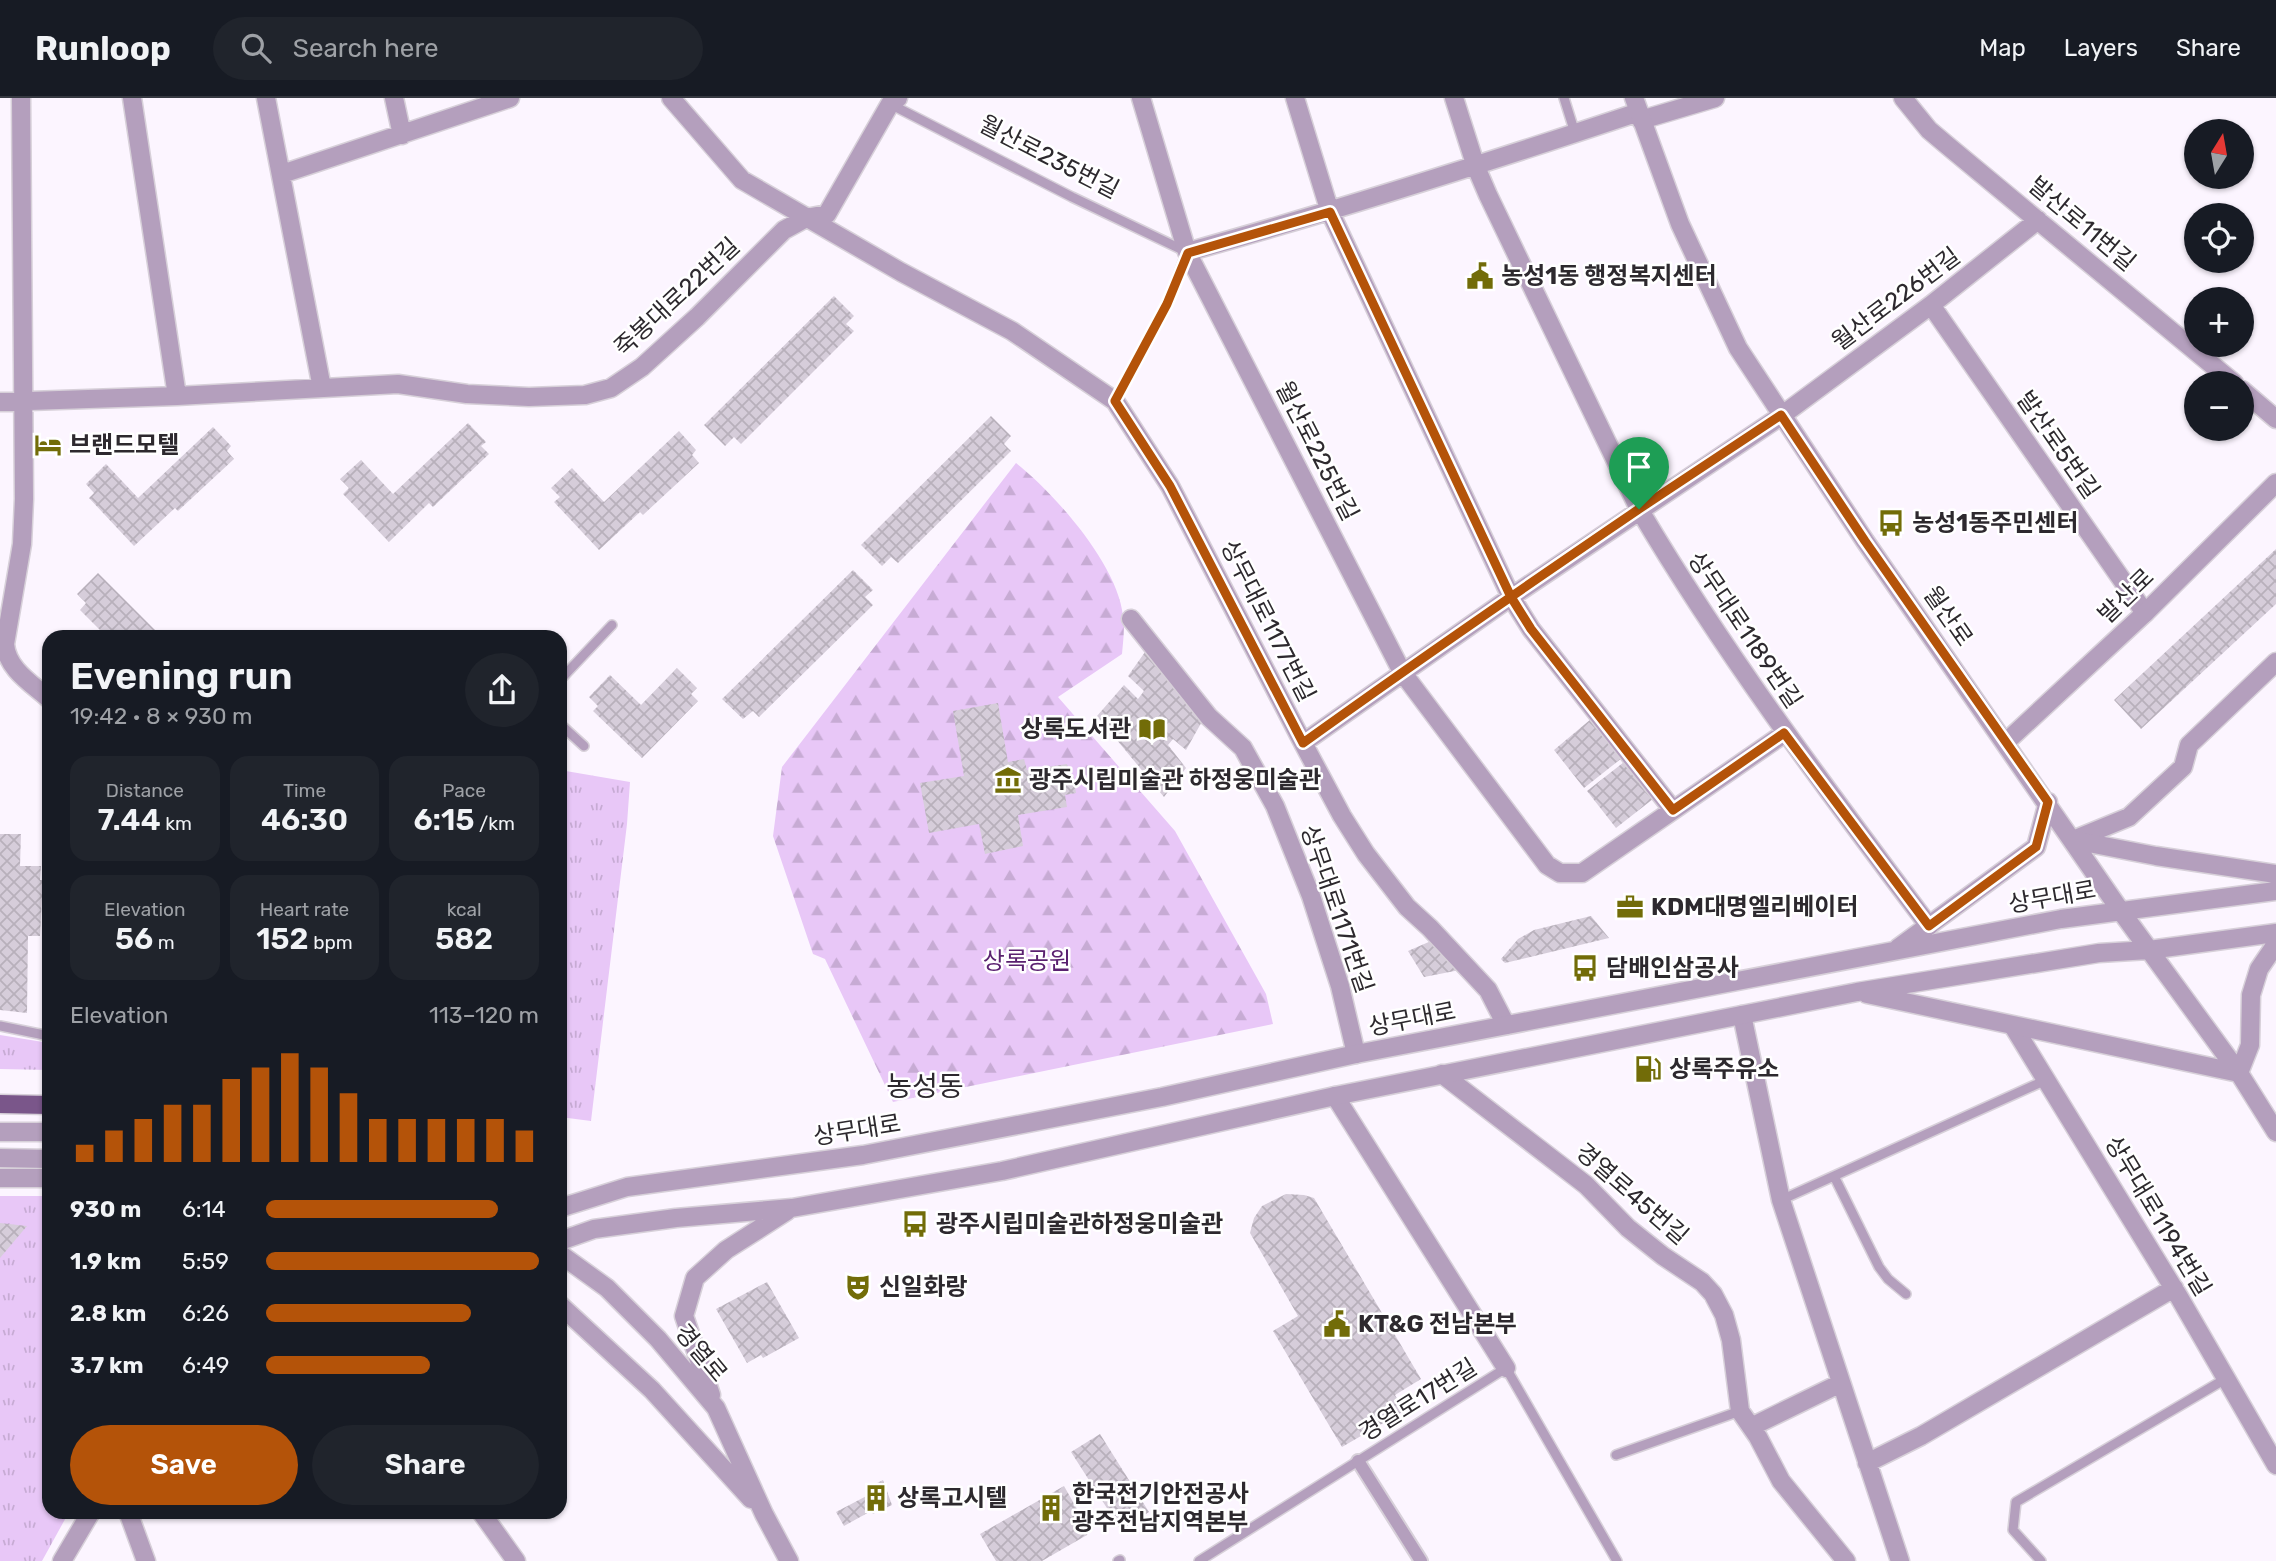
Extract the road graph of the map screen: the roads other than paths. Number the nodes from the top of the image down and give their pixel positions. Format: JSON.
{"nodes":[{"id":1,"x":21,"y":98,"type":"edge"},
{"id":2,"x":132,"y":98,"type":"edge"},
{"id":3,"x":267,"y":98,"type":"edge"},
{"id":4,"x":394,"y":98,"type":"edge"},
{"id":5,"x":510,"y":98,"type":"edge"},
{"id":6,"x":671,"y":98,"type":"edge"},
{"id":7,"x":1141,"y":98,"type":"edge"},
{"id":8,"x":1295,"y":98,"type":"edge"},
{"id":9,"x":1454,"y":98,"type":"edge"},
{"id":10,"x":1564,"y":98,"type":"edge"},
{"id":11,"x":1715,"y":98,"type":"edge"},
{"id":12,"x":1903,"y":98,"type":"edge"},
{"id":13,"x":894,"y":101,"type":"edge"},
{"id":14,"x":1638,"y":110,"type":"edge"},
{"id":15,"x":1575,"y":133,"type":"junction"},
{"id":16,"x":402,"y":135,"type":"junction"},
{"id":17,"x":1476,"y":167,"type":"junction"},
{"id":18,"x":282,"y":174,"type":"junction"},
{"id":19,"x":1330,"y":212,"type":"junction"},
{"id":20,"x":806,"y":218,"type":"junction"},
{"id":21,"x":2038,"y":220,"type":"junction"},
{"id":22,"x":1188,"y":253,"type":"junction"},
{"id":23,"x":1931,"y":305,"type":"junction"},
{"id":24,"x":2220,"y":371,"type":"edge"},
{"id":25,"x":322,"y":388,"type":"junction"},
{"id":26,"x":177,"y":396,"type":"junction"},
{"id":27,"x":2254,"y":400,"type":"edge"},
{"id":28,"x":1115,"y":401,"type":"junction"},
{"id":29,"x":0,"y":402,"type":"edge"},
{"id":30,"x":22,"y":402,"type":"junction"},
{"id":31,"x":1781,"y":415,"type":"junction"},
{"id":32,"x":2276,"y":419,"type":"edge"},
{"id":33,"x":2276,"y":483,"type":"edge"},
{"id":34,"x":1639,"y":509,"type":"junction"},
{"id":35,"x":1511,"y":597,"type":"junction"},
{"id":36,"x":2145,"y":613,"type":"junction"},
{"id":37,"x":1131,"y":619,"type":"dead end"},
{"id":38,"x":612,"y":625,"type":"dead end"},
{"id":39,"x":2276,"y":662,"type":"edge"},
{"id":40,"x":1402,"y":672,"type":"junction"},
{"id":41,"x":567,"y":673,"type":"edge"},
{"id":42,"x":42,"y":693,"type":"edge"},
{"id":43,"x":567,"y":731,"type":"edge"},
{"id":44,"x":1784,"y":733,"type":"junction"},
{"id":45,"x":2006,"y":742,"type":"junction"},
{"id":46,"x":1303,"y":743,"type":"junction"},
{"id":47,"x":583,"y":746,"type":"dead end"},
{"id":48,"x":2048,"y":802,"type":"junction"},
{"id":49,"x":1673,"y":810,"type":"junction"},
{"id":50,"x":2073,"y":840,"type":"junction"},
{"id":51,"x":1582,"y":873,"type":"joint"},
{"id":52,"x":2276,"y":874,"type":"edge"},
{"id":53,"x":2276,"y":891,"type":"edge"},
{"id":54,"x":2120,"y":910,"type":"junction"},
{"id":55,"x":1929,"y":926,"type":"junction"},
{"id":56,"x":2276,"y":933,"type":"edge"},
{"id":57,"x":2276,"y":944,"type":"edge"},
{"id":58,"x":2149,"y":950,"type":"junction"},
{"id":59,"x":1893,"y":952,"type":"junction"},
{"id":60,"x":1857,"y":992,"type":"junction"},
{"id":61,"x":1742,"y":1015,"type":"junction"},
{"id":62,"x":1506,"y":1025,"type":"junction"},
{"id":63,"x":0,"y":1026,"type":"edge"},
{"id":64,"x":2013,"y":1026,"type":"junction"},
{"id":65,"x":42,"y":1035,"type":"edge"},
{"id":66,"x":1356,"y":1055,"type":"junction"},
{"id":67,"x":2239,"y":1073,"type":"junction"},
{"id":68,"x":1442,"y":1074,"type":"junction"},
{"id":69,"x":2046,"y":1080,"type":"junction"},
{"id":70,"x":1335,"y":1096,"type":"junction"},
{"id":71,"x":0,"y":1104,"type":"edge"},
{"id":72,"x":42,"y":1104,"type":"edge"},
{"id":73,"x":0,"y":1132,"type":"edge"},
{"id":74,"x":42,"y":1132,"type":"edge"},
{"id":75,"x":2276,"y":1132,"type":"edge"},
{"id":76,"x":0,"y":1158,"type":"edge"},
{"id":77,"x":42,"y":1159,"type":"edge"},
{"id":78,"x":1834,"y":1176,"type":"junction"},
{"id":79,"x":0,"y":1178,"type":"edge"},
{"id":80,"x":42,"y":1178,"type":"edge"},
{"id":81,"x":1782,"y":1200,"type":"junction"},
{"id":82,"x":567,"y":1206,"type":"edge"},
{"id":83,"x":792,"y":1208,"type":"junction"},
{"id":84,"x":567,"y":1239,"type":"edge"},
{"id":85,"x":567,"y":1259,"type":"edge"},
{"id":86,"x":2174,"y":1288,"type":"junction"},
{"id":87,"x":1906,"y":1294,"type":"dead end"},
{"id":88,"x":567,"y":1311,"type":"edge"},
{"id":89,"x":1506,"y":1368,"type":"junction"},
{"id":90,"x":2227,"y":1378,"type":"junction"},
{"id":91,"x":1841,"y":1383,"type":"junction"},
{"id":92,"x":716,"y":1408,"type":"junction"},
{"id":93,"x":1740,"y":1411,"type":"junction"},
{"id":94,"x":1751,"y":1427,"type":"junction"},
{"id":95,"x":1616,"y":1455,"type":"dead end"},
{"id":96,"x":1358,"y":1461,"type":"junction"},
{"id":97,"x":1867,"y":1464,"type":"junction"},
{"id":98,"x":2276,"y":1465,"type":"edge"},
{"id":99,"x":764,"y":1514,"type":"junction"},
{"id":100,"x":87,"y":1519,"type":"edge"},
{"id":101,"x":131,"y":1519,"type":"edge"},
{"id":102,"x":486,"y":1519,"type":"edge"},
{"id":103,"x":62,"y":1561,"type":"edge"},
{"id":104,"x":146,"y":1561,"type":"edge"},
{"id":105,"x":516,"y":1561,"type":"edge"},
{"id":106,"x":789,"y":1561,"type":"edge"},
{"id":107,"x":1199,"y":1561,"type":"edge"},
{"id":108,"x":1421,"y":1561,"type":"edge"},
{"id":109,"x":1616,"y":1561,"type":"edge"},
{"id":110,"x":1846,"y":1561,"type":"edge"},
{"id":111,"x":1900,"y":1561,"type":"edge"},
{"id":112,"x":2041,"y":1561,"type":"edge"}],
"edges":[{"from":1,"to":30,"type":"street"},
{"from":2,"to":26,"type":"street"},
{"from":3,"to":18,"type":"street"},
{"from":4,"to":16,"type":"street"},
{"from":5,"to":16,"type":"street"},
{"from":6,"to":20,"type":"street","name":"상무대로1177번길"},
{"from":7,"to":22,"type":"street"},
{"from":8,"to":19,"type":"street"},
{"from":9,"to":17,"type":"street","name":"상무대로1189번길"},
{"from":10,"to":15,"type":"lane"},
{"from":11,"to":14,"type":"street"},
{"from":12,"to":21,"type":"street","name":"발산로11번길"},
{"from":13,"to":20,"type":"street","name":"죽봉대로22번길"},
{"from":13,"to":22,"type":"lane","name":"월산로235번길"},
{"from":14,"to":15,"type":"street"},
{"from":14,"to":31,"type":"street","name":"월산로"},
{"from":15,"to":17,"type":"street"},
{"from":16,"to":18,"type":"street"},
{"from":17,"to":19,"type":"street"},
{"from":17,"to":34,"type":"street","name":"상무대로1189번길"},
{"from":18,"to":25,"type":"street"},
{"from":19,"to":22,"type":"street"},
{"from":19,"to":35,"type":"street"},
{"from":20,"to":25,"type":"street","name":"죽봉대로22번길"},
{"from":20,"to":28,"type":"street","name":"상무대로1177번길"},
{"from":21,"to":23,"type":"street","name":"월산로226번길"},
{"from":21,"to":24,"type":"street","name":"발산로11번길"},
{"from":22,"to":28,"type":"lane"},
{"from":22,"to":40,"type":"street","name":"월산로225번길"},
{"from":23,"to":31,"type":"street","name":"월산로226번길"},
{"from":23,"to":36,"type":"street","name":"발산로5번길"},
{"from":25,"to":26,"type":"street","name":"죽봉대로22번길"},
{"from":26,"to":30,"type":"street","name":"죽봉대로22번길"},
{"from":27,"to":32,"type":"street"},
{"from":28,"to":46,"type":"street","name":"상무대로1177번길"},
{"from":29,"to":30,"type":"street","name":"죽봉대로22번길"},
{"from":30,"to":42,"type":"street"},
{"from":31,"to":34,"type":"street"},
{"from":31,"to":45,"type":"street","name":"월산로"},
{"from":33,"to":36,"type":"street","name":"발산로"},
{"from":34,"to":35,"type":"street"},
{"from":34,"to":44,"type":"street","name":"상무대로1189번길"},
{"from":35,"to":40,"type":"street"},
{"from":35,"to":49,"type":"street"},
{"from":36,"to":45,"type":"street","name":"발산로"},
{"from":37,"to":66,"type":"street","name":"상무대로1171번길"},
{"from":38,"to":41,"type":"lane"},
{"from":39,"to":50,"type":"street"},
{"from":40,"to":46,"type":"street"},
{"from":40,"to":51,"type":"street","name":"월산로225번길"},
{"from":43,"to":47,"type":"lane"},
{"from":44,"to":49,"type":"street","name":"상무대로1189번길"},
{"from":44,"to":55,"type":"street","name":"상무대로1189번길"},
{"from":45,"to":48,"type":"street","name":"월산로"},
{"from":46,"to":62,"type":"street","name":"상무대로1177번길"},
{"from":48,"to":50,"type":"street","name":"월산로"},
{"from":48,"to":55,"type":"street"},
{"from":49,"to":51,"type":"street","name":"상무대로1189번길"},
{"from":50,"to":52,"type":"street"},
{"from":50,"to":54,"type":"street","name":"월산로"},
{"from":53,"to":54,"type":"street","name":"상무대로"},
{"from":54,"to":58,"type":"street","name":"월산로"},
{"from":54,"to":59,"type":"street","name":"상무대로"},
{"from":55,"to":59,"type":"street"},
{"from":56,"to":58,"type":"street"},
{"from":57,"to":67,"type":"street"},
{"from":58,"to":60,"type":"street"},
{"from":58,"to":67,"type":"street","name":"월산로"},
{"from":59,"to":62,"type":"street","name":"상무대로"},
{"from":60,"to":61,"type":"street"},
{"from":60,"to":64,"type":"street"},
{"from":61,"to":68,"type":"street"},
{"from":61,"to":81,"type":"street"},
{"from":62,"to":66,"type":"street","name":"상무대로"},
{"from":63,"to":65,"type":"lane"},
{"from":64,"to":67,"type":"street"},
{"from":64,"to":69,"type":"street","name":"상무대로1194번길"},
{"from":66,"to":82,"type":"street","name":"상무대로"},
{"from":67,"to":75,"type":"street","name":"월산로"},
{"from":68,"to":70,"type":"street"},
{"from":68,"to":93,"type":"street","name":"경열로45번길"},
{"from":69,"to":78,"type":"lane"},
{"from":69,"to":86,"type":"street","name":"상무대로1194번길"},
{"from":70,"to":83,"type":"street"},
{"from":70,"to":89,"type":"street"},
{"from":71,"to":72,"type":"main road"},
{"from":73,"to":74,"type":"street"},
{"from":76,"to":77,"type":"street"},
{"from":78,"to":81,"type":"lane"},
{"from":78,"to":87,"type":"lane"},
{"from":79,"to":80,"type":"street"},
{"from":81,"to":91,"type":"street"},
{"from":83,"to":84,"type":"street"},
{"from":83,"to":92,"type":"street"},
{"from":85,"to":92,"type":"street","name":"경열로"},
{"from":86,"to":90,"type":"street","name":"상무대로1194번길"},
{"from":86,"to":97,"type":"street"},
{"from":88,"to":99,"type":"street","name":"경열로"},
{"from":89,"to":96,"type":"lane","name":"경열로17번길"},
{"from":89,"to":109,"type":"lane","name":"경열로17번길"},
{"from":90,"to":98,"type":"street","name":"상무대로1194번길"},
{"from":90,"to":112,"type":"lane"},
{"from":91,"to":94,"type":"street"},
{"from":91,"to":97,"type":"street"},
{"from":92,"to":99,"type":"street","name":"경열로"},
{"from":93,"to":94,"type":"street","name":"경열로45번길"},
{"from":93,"to":95,"type":"lane"},
{"from":94,"to":110,"type":"street","name":"경열로45번길"},
{"from":96,"to":107,"type":"lane","name":"경열로17번길"},
{"from":96,"to":108,"type":"street"},
{"from":97,"to":111,"type":"street"},
{"from":99,"to":106,"type":"street","name":"경열로"},
{"from":100,"to":103,"type":"street"},
{"from":101,"to":104,"type":"street"},
{"from":102,"to":105,"type":"street"}]}
